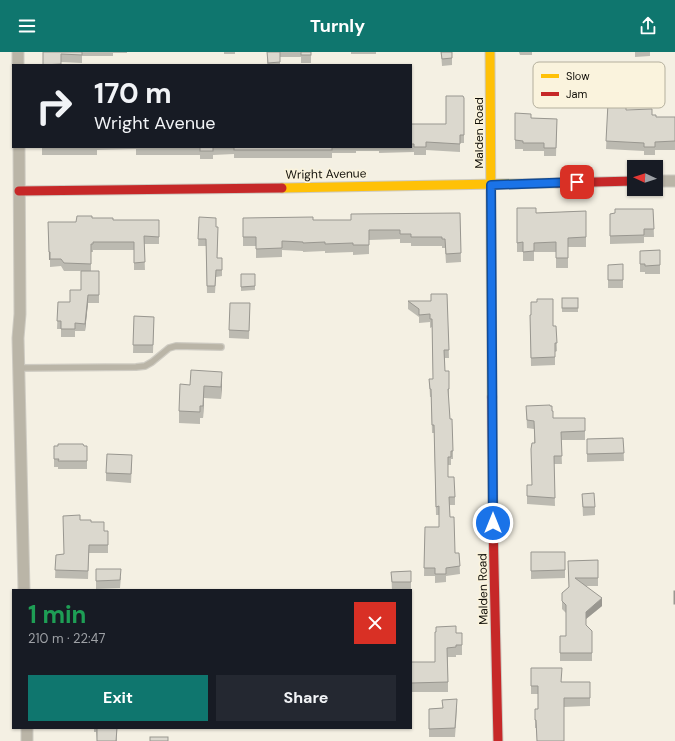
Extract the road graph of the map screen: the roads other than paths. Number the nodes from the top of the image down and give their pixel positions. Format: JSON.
{"nodes":[{"id":1,"x":18,"y":52,"type":"edge"},
{"id":2,"x":490,"y":52,"type":"edge"},
{"id":3,"x":18,"y":64,"type":"edge"},
{"id":4,"x":19,"y":148,"type":"edge"},
{"id":5,"x":627,"y":181,"type":"edge"},
{"id":6,"x":663,"y":181,"type":"edge"},
{"id":7,"x":675,"y":181,"type":"edge"},
{"id":8,"x":491,"y":185,"type":"junction"},
{"id":9,"x":19,"y":192,"type":"junction"},
{"id":10,"x":221,"y":347,"type":"dead end"},
{"id":11,"x":19,"y":368,"type":"junction"},
{"id":12,"x":24,"y":589,"type":"edge"},
{"id":13,"x":27,"y":729,"type":"edge"},
{"id":14,"x":27,"y":741,"type":"edge"},
{"id":15,"x":498,"y":741,"type":"edge"}],
"edges":[{"from":1,"to":3,"type":"street"},
{"from":2,"to":8,"type":"street","name":"Malden Road"},
{"from":4,"to":9,"type":"street"},
{"from":5,"to":8,"type":"street","name":"Wright Avenue"},
{"from":6,"to":7,"type":"street"},
{"from":8,"to":9,"type":"street","name":"Wright Avenue"},
{"from":8,"to":15,"type":"street","name":"Malden Road"},
{"from":9,"to":11,"type":"street"},
{"from":10,"to":11,"type":"lane"},
{"from":11,"to":12,"type":"street"},
{"from":13,"to":14,"type":"street"}]}
